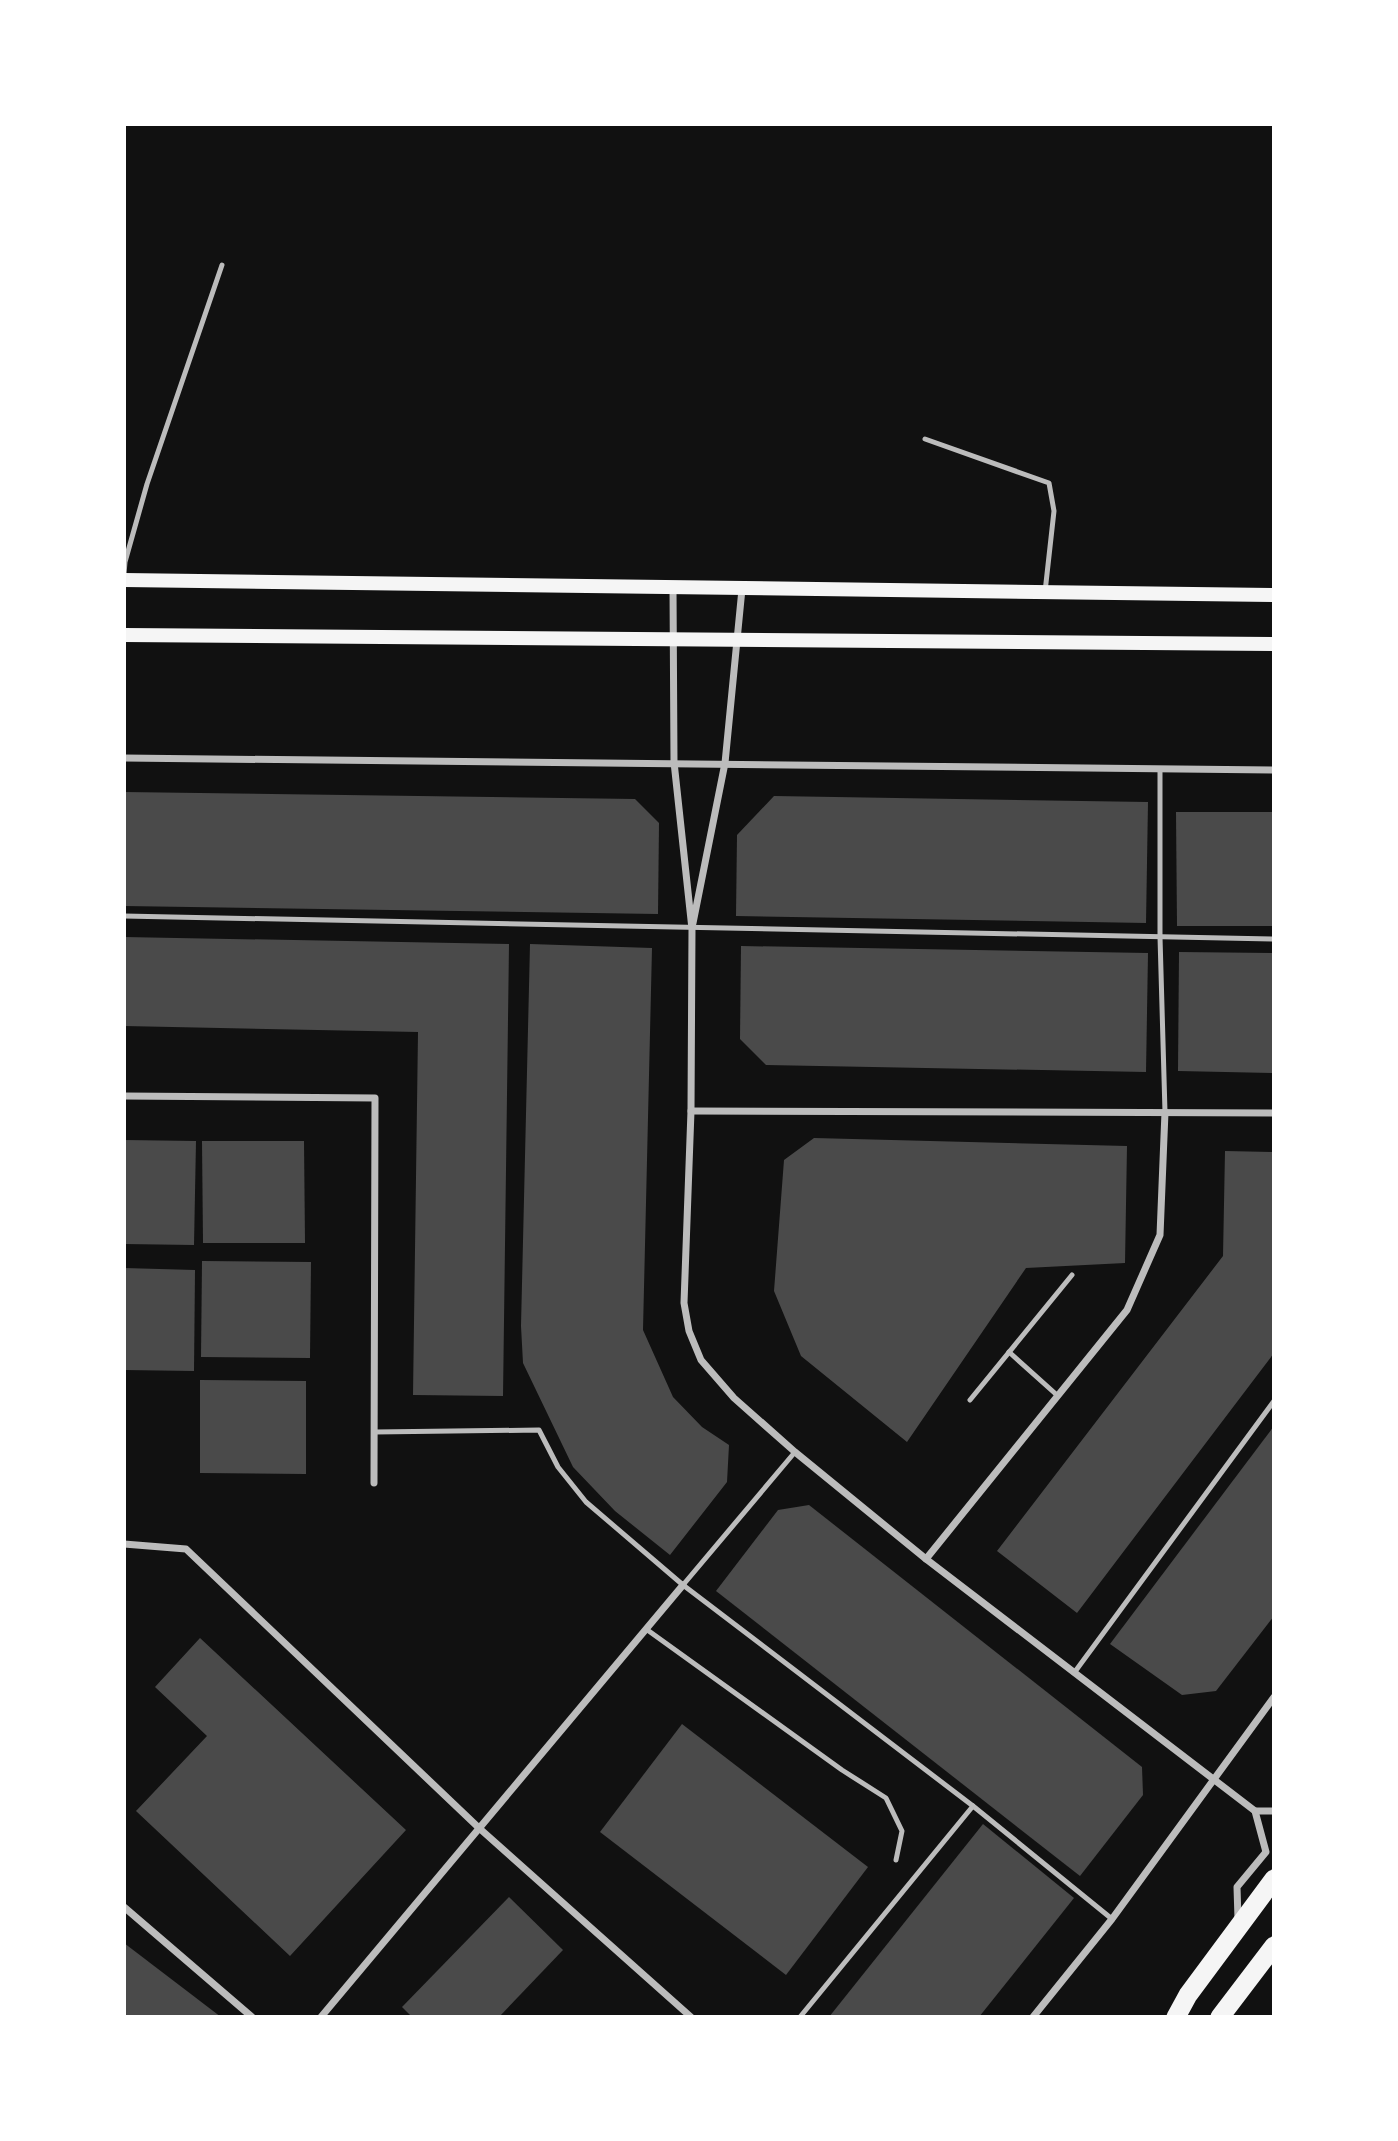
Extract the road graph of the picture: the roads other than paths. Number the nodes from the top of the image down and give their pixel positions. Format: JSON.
{"nodes":[{"id":1,"x":222,"y":265,"type":"dead end"},
{"id":2,"x":925,"y":439,"type":"dead end"},
{"id":3,"x":124,"y":574,"type":"edge"},
{"id":4,"x":124,"y":580,"type":"edge"},
{"id":5,"x":673,"y":587,"type":"junction"},
{"id":6,"x":742,"y":588,"type":"junction"},
{"id":7,"x":1045,"y":592,"type":"junction"},
{"id":8,"x":1274,"y":595,"type":"edge"},
{"id":9,"x":124,"y":635,"type":"edge"},
{"id":10,"x":673,"y":639,"type":"junction"},
{"id":11,"x":737,"y":640,"type":"junction"},
{"id":12,"x":1274,"y":644,"type":"edge"},
{"id":13,"x":124,"y":758,"type":"edge"},
{"id":14,"x":674,"y":762,"type":"junction"},
{"id":15,"x":725,"y":763,"type":"junction"},
{"id":16,"x":1160,"y":769,"type":"junction"},
{"id":17,"x":1274,"y":770,"type":"edge"},
{"id":18,"x":124,"y":916,"type":"edge"},
{"id":19,"x":692,"y":929,"type":"junction"},
{"id":20,"x":1160,"y":937,"type":"junction"},
{"id":21,"x":1274,"y":939,"type":"edge"},
{"id":22,"x":124,"y":1096,"type":"edge"},
{"id":23,"x":691,"y":1111,"type":"junction"},
{"id":24,"x":1165,"y":1112,"type":"junction"},
{"id":25,"x":1274,"y":1113,"type":"edge"},
{"id":26,"x":1072,"y":1275,"type":"dead end"},
{"id":27,"x":1009,"y":1352,"type":"junction"},
{"id":28,"x":1058,"y":1396,"type":"junction"},
{"id":29,"x":970,"y":1400,"type":"dead end"},
{"id":30,"x":1274,"y":1401,"type":"edge"},
{"id":31,"x":375,"y":1432,"type":"junction"},
{"id":32,"x":795,"y":1452,"type":"junction"},
{"id":33,"x":374,"y":1483,"type":"dead end"},
{"id":34,"x":124,"y":1544,"type":"edge"},
{"id":35,"x":926,"y":1559,"type":"junction"},
{"id":36,"x":683,"y":1585,"type":"junction"},
{"id":37,"x":646,"y":1629,"type":"junction"},
{"id":38,"x":1074,"y":1673,"type":"junction"},
{"id":39,"x":1274,"y":1697,"type":"edge"},
{"id":40,"x":1214,"y":1780,"type":"junction"},
{"id":41,"x":973,"y":1806,"type":"junction"},
{"id":42,"x":1255,"y":1811,"type":"junction"},
{"id":43,"x":1274,"y":1811,"type":"edge"},
{"id":44,"x":479,"y":1828,"type":"junction"},
{"id":45,"x":896,"y":1860,"type":"dead end"},
{"id":46,"x":1274,"y":1880,"type":"edge"},
{"id":47,"x":124,"y":1906,"type":"edge"},
{"id":48,"x":1112,"y":1919,"type":"junction"},
{"id":49,"x":1239,"y":1927,"type":"junction"},
{"id":50,"x":1274,"y":1946,"type":"edge"},
{"id":51,"x":252,"y":2017,"type":"edge"},
{"id":52,"x":321,"y":2017,"type":"edge"},
{"id":53,"x":691,"y":2017,"type":"edge"},
{"id":54,"x":800,"y":2017,"type":"edge"},
{"id":55,"x":1033,"y":2017,"type":"edge"},
{"id":56,"x":1176,"y":2017,"type":"edge"},
{"id":57,"x":1220,"y":2017,"type":"edge"}],
"edges":[{"from":1,"to":3,"type":"lane"},
{"from":2,"to":7,"type":"lane"},
{"from":4,"to":5,"type":"main road"},
{"from":5,"to":6,"type":"main road"},
{"from":5,"to":10,"type":"street"},
{"from":6,"to":7,"type":"main road"},
{"from":6,"to":11,"type":"street"},
{"from":7,"to":8,"type":"main road"},
{"from":9,"to":10,"type":"main road"},
{"from":10,"to":11,"type":"main road"},
{"from":10,"to":14,"type":"street"},
{"from":11,"to":12,"type":"main road"},
{"from":11,"to":15,"type":"street"},
{"from":13,"to":14,"type":"street"},
{"from":14,"to":15,"type":"street"},
{"from":14,"to":19,"type":"street"},
{"from":15,"to":16,"type":"street"},
{"from":15,"to":19,"type":"street"},
{"from":16,"to":17,"type":"street"},
{"from":16,"to":20,"type":"lane"},
{"from":18,"to":19,"type":"lane"},
{"from":19,"to":20,"type":"lane"},
{"from":19,"to":23,"type":"street"},
{"from":20,"to":21,"type":"lane"},
{"from":20,"to":24,"type":"lane"},
{"from":22,"to":31,"type":"street"},
{"from":23,"to":24,"type":"street"},
{"from":23,"to":32,"type":"street"},
{"from":24,"to":25,"type":"street"},
{"from":24,"to":28,"type":"street"},
{"from":26,"to":27,"type":"lane"},
{"from":27,"to":28,"type":"lane"},
{"from":27,"to":29,"type":"lane"},
{"from":28,"to":35,"type":"street"},
{"from":30,"to":38,"type":"lane"},
{"from":31,"to":33,"type":"street"},
{"from":31,"to":36,"type":"lane"},
{"from":32,"to":35,"type":"street"},
{"from":32,"to":36,"type":"lane"},
{"from":34,"to":44,"type":"street"},
{"from":35,"to":38,"type":"street"},
{"from":36,"to":37,"type":"street"},
{"from":36,"to":41,"type":"lane"},
{"from":37,"to":44,"type":"street"},
{"from":37,"to":45,"type":"lane"},
{"from":38,"to":40,"type":"street"},
{"from":39,"to":40,"type":"street"},
{"from":40,"to":42,"type":"street"},
{"from":40,"to":48,"type":"street"},
{"from":41,"to":48,"type":"lane"},
{"from":41,"to":54,"type":"lane"},
{"from":42,"to":43,"type":"street"},
{"from":42,"to":49,"type":"street"},
{"from":44,"to":52,"type":"street"},
{"from":44,"to":53,"type":"street"},
{"from":46,"to":49,"type":"highway"},
{"from":47,"to":51,"type":"street"},
{"from":48,"to":55,"type":"street"},
{"from":49,"to":56,"type":"highway"},
{"from":50,"to":57,"type":"highway"}]}
